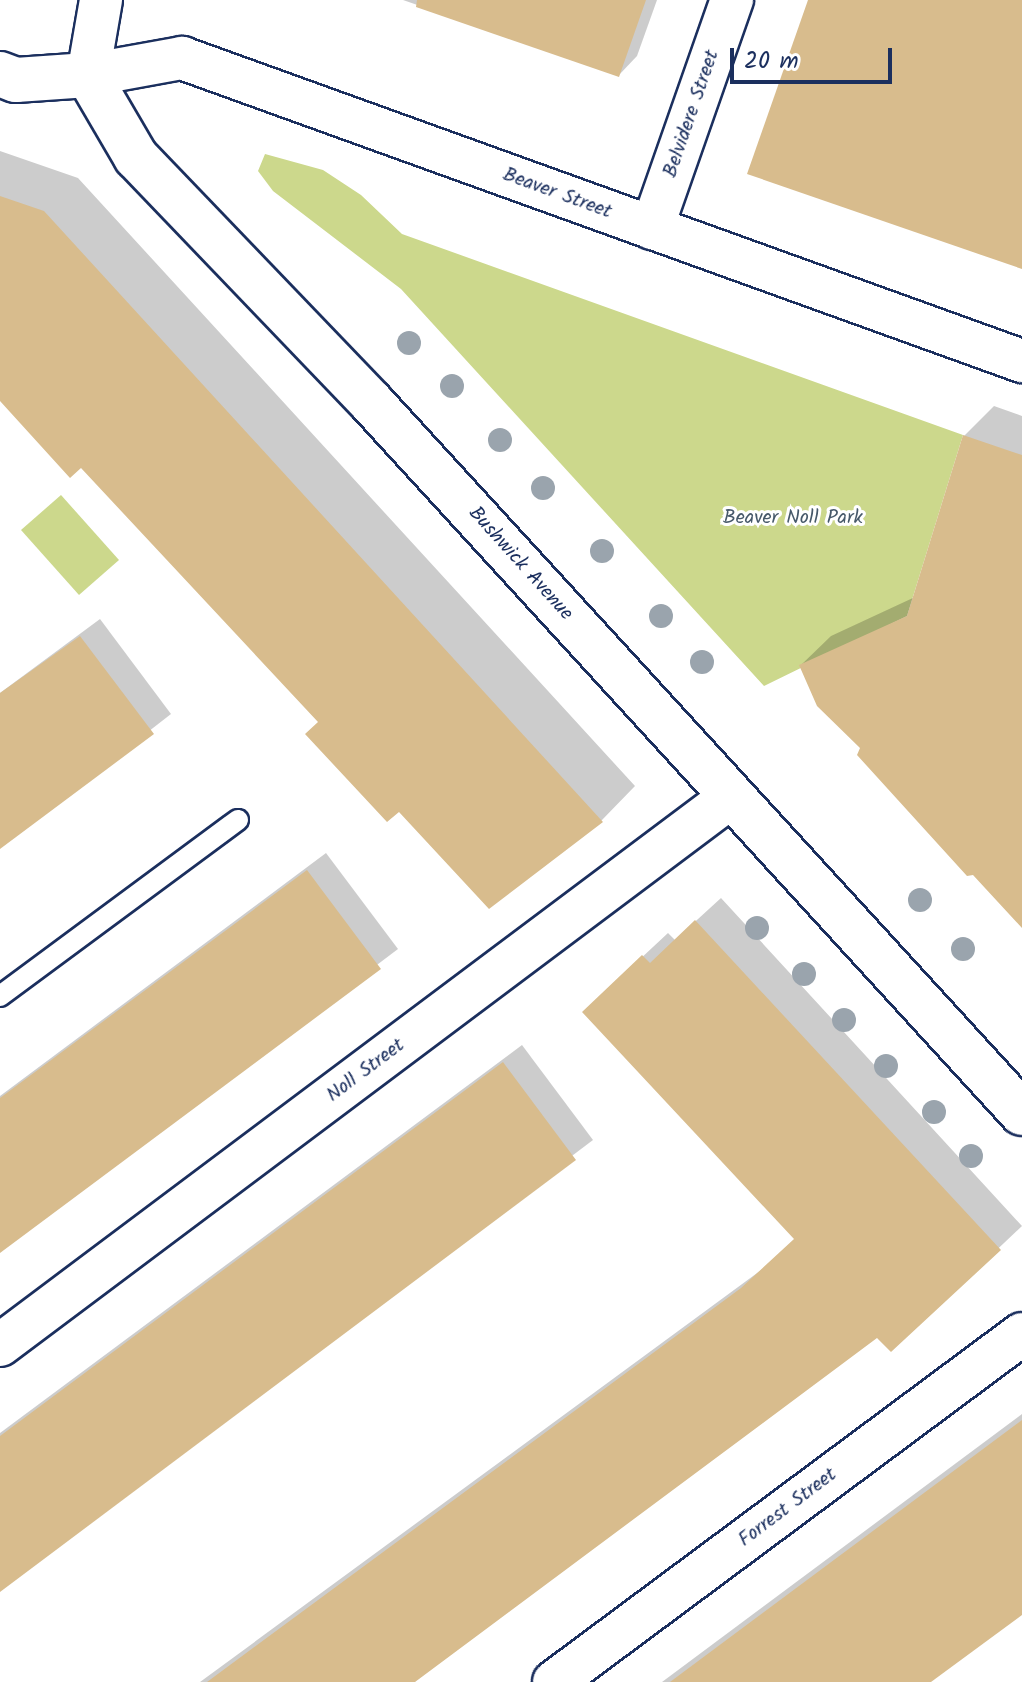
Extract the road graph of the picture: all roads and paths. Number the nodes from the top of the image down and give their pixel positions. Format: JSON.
{"nodes":[{"id":1,"x":101,"y":0,"type":"edge"},
{"id":2,"x":732,"y":0,"type":"edge"},
{"id":3,"x":0,"y":74,"type":"edge"},
{"id":4,"x":88,"y":75,"type":"junction"},
{"id":5,"x":652,"y":228,"type":"junction"},
{"id":6,"x":1022,"y":361,"type":"edge"},
{"id":7,"x":732,"y":796,"type":"junction"},
{"id":8,"x":238,"y":820,"type":"dead end"},
{"id":9,"x":0,"y":996,"type":"edge"},
{"id":10,"x":1022,"y":1113,"type":"edge"},
{"id":11,"x":1022,"y":1334,"type":"edge"},
{"id":12,"x":0,"y":1345,"type":"edge"},
{"id":13,"x":554,"y":1682,"type":"edge"}],
"edges":[{"from":1,"to":4,"type":"street"},
{"from":2,"to":5,"type":"street","name":"Belvidere Street"},
{"from":3,"to":4,"type":"main road"},
{"from":4,"to":5,"type":"street","name":"Beaver Street"},
{"from":4,"to":7,"type":"main road","name":"Bushwick Avenue"},
{"from":5,"to":6,"type":"street","name":"Beaver Street"},
{"from":7,"to":10,"type":"main road","name":"Bushwick Avenue"},
{"from":7,"to":12,"type":"street","name":"Noll Street"},
{"from":8,"to":9,"type":"lane"},
{"from":11,"to":13,"type":"street","name":"Forrest Street"}]}
